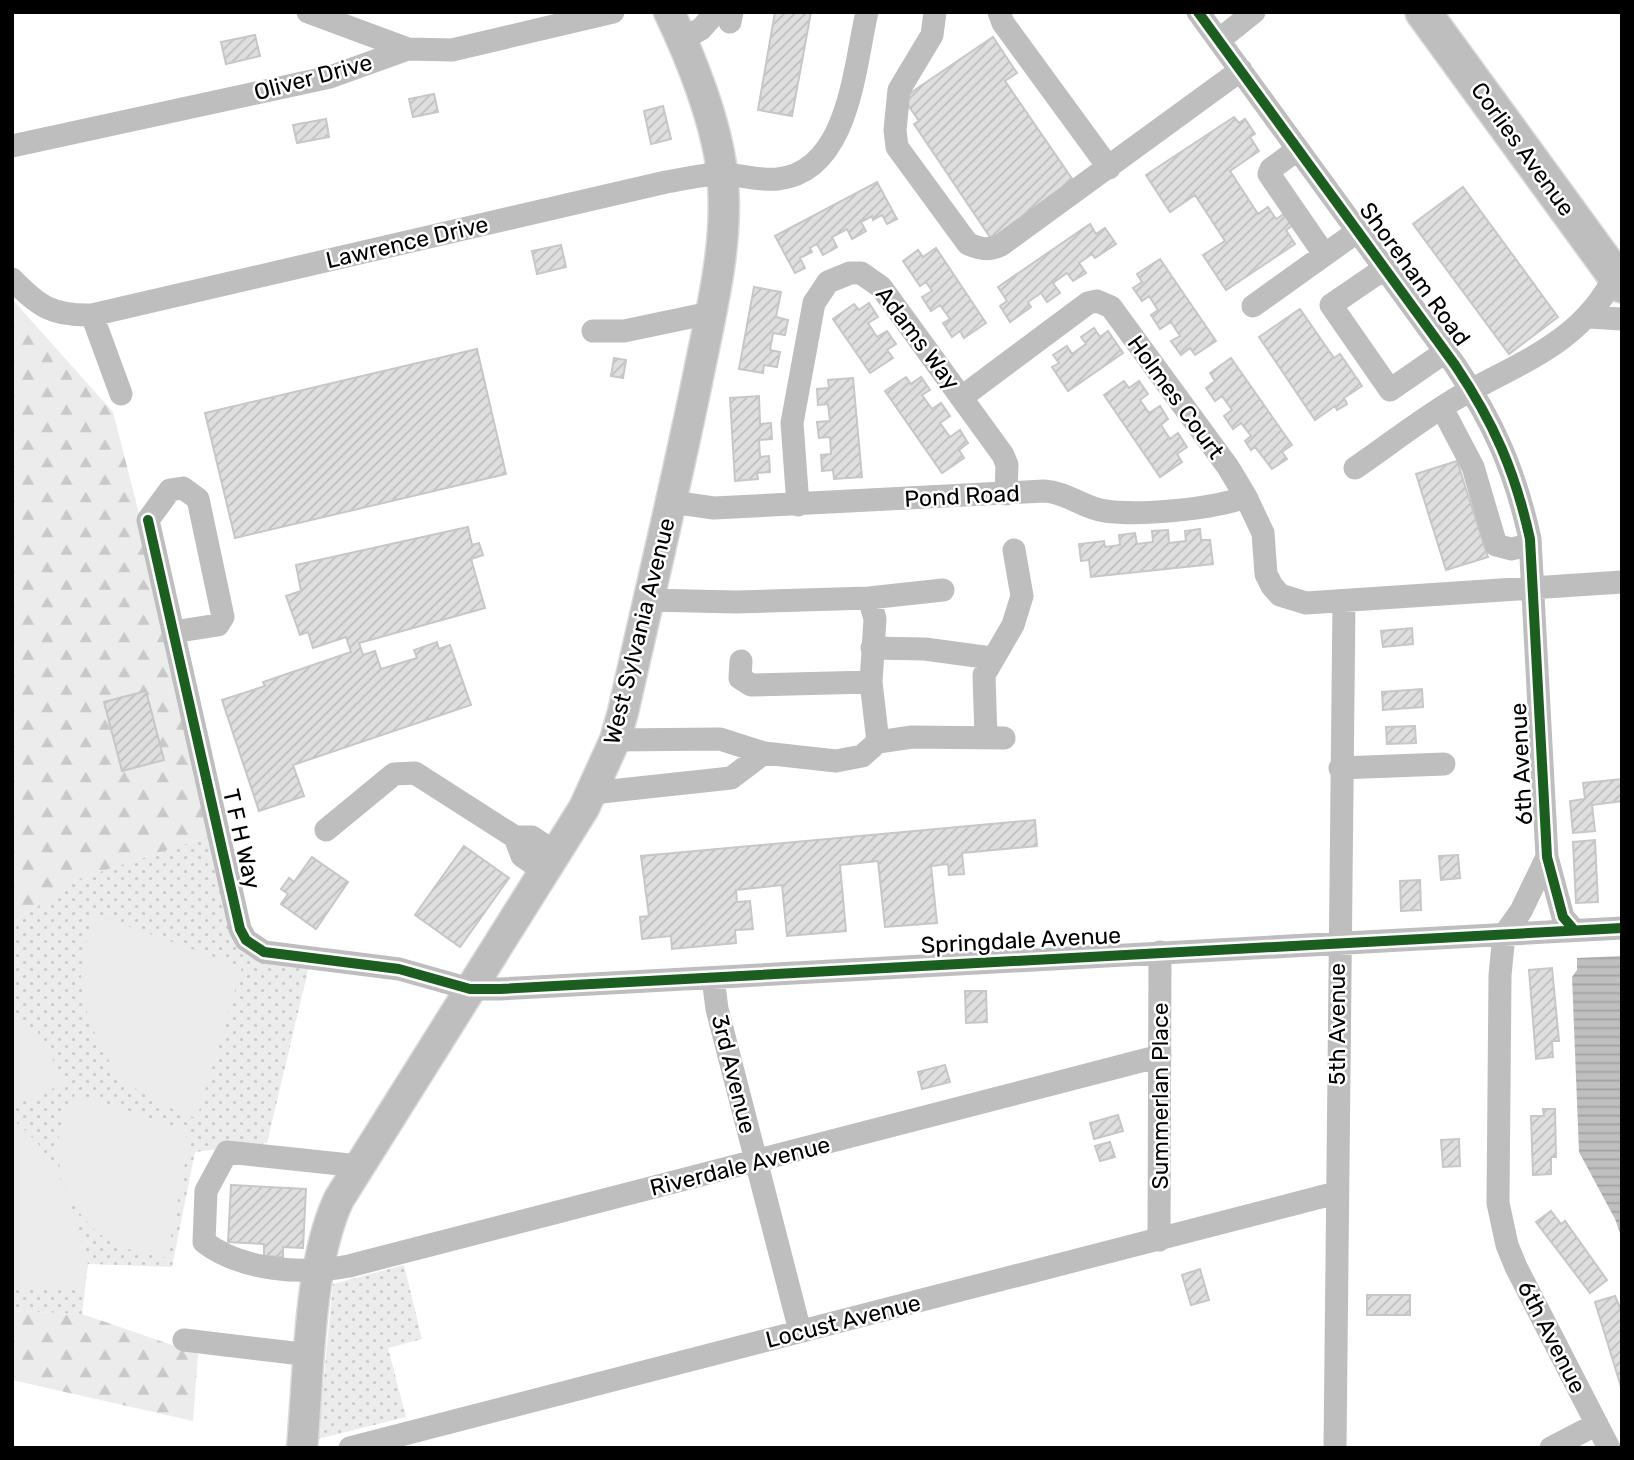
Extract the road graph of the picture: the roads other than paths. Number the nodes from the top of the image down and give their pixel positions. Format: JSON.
{"nodes":[{"id":1,"x":308,"y":12,"type":"edge"},
{"id":2,"x":613,"y":12,"type":"edge"},
{"id":3,"x":669,"y":12,"type":"edge"},
{"id":4,"x":725,"y":12,"type":"edge"},
{"id":5,"x":732,"y":12,"type":"edge"},
{"id":6,"x":867,"y":12,"type":"edge"},
{"id":7,"x":935,"y":12,"type":"edge"},
{"id":8,"x":999,"y":12,"type":"edge"},
{"id":9,"x":1198,"y":12,"type":"edge"},
{"id":10,"x":1254,"y":12,"type":"edge"},
{"id":11,"x":1432,"y":15,"type":"edge"},
{"id":12,"x":700,"y":27,"type":"edge"},
{"id":13,"x":1219,"y":40,"type":"junction"},
{"id":14,"x":408,"y":50,"type":"junction"},
{"id":15,"x":1241,"y":70,"type":"junction"},
{"id":16,"x":12,"y":146,"type":"edge"},
{"id":17,"x":1298,"y":149,"type":"junction"},
{"id":18,"x":1109,"y":167,"type":"junction"},
{"id":19,"x":723,"y":174,"type":"junction"},
{"id":20,"x":1358,"y":231,"type":"junction"},
{"id":21,"x":1324,"y":254,"type":"junction"},
{"id":22,"x":1385,"y":268,"type":"junction"},
{"id":23,"x":1615,"y":270,"type":"edge"},
{"id":24,"x":12,"y":279,"type":"edge"},
{"id":25,"x":1253,"y":306,"type":"dead end"},
{"id":26,"x":710,"y":313,"type":"junction"},
{"id":27,"x":92,"y":315,"type":"junction"},
{"id":28,"x":1590,"y":317,"type":"junction"},
{"id":29,"x":1622,"y":319,"type":"edge"},
{"id":30,"x":593,"y":331,"type":"dead end"},
{"id":31,"x":1445,"y":352,"type":"junction"},
{"id":32,"x":1472,"y":390,"type":"junction"},
{"id":33,"x":121,"y":394,"type":"dead end"},
{"id":34,"x":962,"y":397,"type":"junction"},
{"id":35,"x":1442,"y":408,"type":"junction"},
{"id":36,"x":1355,"y":468,"type":"dead end"},
{"id":37,"x":1006,"y":494,"type":"junction"},
{"id":38,"x":1246,"y":498,"type":"junction"},
{"id":39,"x":672,"y":502,"type":"junction"},
{"id":40,"x":798,"y":505,"type":"junction"},
{"id":41,"x":1530,"y":545,"type":"junction"},
{"id":42,"x":1014,"y":550,"type":"dead end"},
{"id":43,"x":1622,"y":582,"type":"edge"},
{"id":44,"x":1533,"y":589,"type":"junction"},
{"id":45,"x":943,"y":590,"type":"dead end"},
{"id":46,"x":869,"y":598,"type":"junction"},
{"id":47,"x":648,"y":600,"type":"junction"},
{"id":48,"x":1344,"y":601,"type":"junction"},
{"id":49,"x":173,"y":632,"type":"junction"},
{"id":50,"x":873,"y":648,"type":"junction"},
{"id":51,"x":991,"y":659,"type":"junction"},
{"id":52,"x":741,"y":661,"type":"dead end"},
{"id":53,"x":871,"y":682,"type":"junction"},
{"id":54,"x":615,"y":740,"type":"junction"},
{"id":55,"x":878,"y":742,"type":"junction"},
{"id":56,"x":764,"y":753,"type":"junction"},
{"id":57,"x":1444,"y":764,"type":"dead end"},
{"id":58,"x":1340,"y":768,"type":"junction"},
{"id":59,"x":592,"y":793,"type":"junction"},
{"id":60,"x":326,"y":830,"type":"dead end"},
{"id":61,"x":1546,"y":857,"type":"junction"},
{"id":62,"x":550,"y":862,"type":"junction"},
{"id":63,"x":1622,"y":928,"type":"edge"},
{"id":64,"x":1574,"y":930,"type":"junction"},
{"id":65,"x":1504,"y":935,"type":"junction"},
{"id":66,"x":1338,"y":944,"type":"junction"},
{"id":67,"x":1160,"y":952,"type":"junction"},
{"id":68,"x":713,"y":978,"type":"junction"},
{"id":69,"x":470,"y":989,"type":"junction"},
{"id":70,"x":1160,"y":1056,"type":"junction"},
{"id":71,"x":757,"y":1161,"type":"junction"},
{"id":72,"x":359,"y":1167,"type":"junction"},
{"id":73,"x":1336,"y":1193,"type":"junction"},
{"id":74,"x":1159,"y":1240,"type":"junction"},
{"id":75,"x":318,"y":1270,"type":"junction"},
{"id":76,"x":800,"y":1331,"type":"junction"},
{"id":77,"x":184,"y":1340,"type":"dead end"},
{"id":78,"x":310,"y":1355,"type":"junction"},
{"id":79,"x":1597,"y":1424,"type":"junction"},
{"id":80,"x":302,"y":1448,"type":"edge"},
{"id":81,"x":350,"y":1448,"type":"edge"},
{"id":82,"x":1335,"y":1448,"type":"edge"},
{"id":83,"x":1551,"y":1448,"type":"edge"},
{"id":84,"x":1609,"y":1448,"type":"edge"}],
"edges":[{"from":1,"to":14,"type":"street"},
{"from":2,"to":14,"type":"street","name":"Oliver Drive"},
{"from":3,"to":12,"type":"main road","name":"West Sylvania Avenue"},
{"from":4,"to":5,"type":"street"},
{"from":6,"to":19,"type":"street","name":"Lawrence Drive"},
{"from":7,"to":18,"type":"street"},
{"from":8,"to":18,"type":"street"},
{"from":9,"to":13,"type":"street","name":"Shoreham Road"},
{"from":10,"to":13,"type":"street"},
{"from":11,"to":23,"type":"highway","name":"Corlies Avenue"},
{"from":12,"to":19,"type":"main road","name":"West Sylvania Avenue"},
{"from":13,"to":15,"type":"street","name":"Shoreham Road"},
{"from":14,"to":16,"type":"street","name":"Oliver Drive"},
{"from":15,"to":17,"type":"street","name":"Shoreham Road"},
{"from":15,"to":18,"type":"street"},
{"from":17,"to":20,"type":"street","name":"Shoreham Road"},
{"from":17,"to":21,"type":"street"},
{"from":19,"to":26,"type":"main road","name":"West Sylvania Avenue"},
{"from":19,"to":27,"type":"street","name":"Lawrence Drive"},
{"from":20,"to":21,"type":"street"},
{"from":20,"to":22,"type":"street","name":"Shoreham Road"},
{"from":21,"to":25,"type":"street"},
{"from":22,"to":31,"type":"street","name":"Shoreham Road"},
{"from":22,"to":31,"type":"street"},
{"from":23,"to":28,"type":"street"},
{"from":24,"to":27,"type":"street","name":"Lawrence Drive"},
{"from":26,"to":30,"type":"street"},
{"from":26,"to":39,"type":"main road","name":"West Sylvania Avenue"},
{"from":27,"to":33,"type":"street"},
{"from":28,"to":29,"type":"street"},
{"from":28,"to":32,"type":"street"},
{"from":31,"to":32,"type":"street","name":"Shoreham Road"},
{"from":32,"to":35,"type":"street"},
{"from":32,"to":41,"type":"street","name":"Shoreham Road"},
{"from":34,"to":37,"type":"street","name":"Adams Way"},
{"from":34,"to":38,"type":"street","name":"Holmes Court"},
{"from":34,"to":40,"type":"street","name":"Adams Way"},
{"from":35,"to":36,"type":"street"},
{"from":35,"to":41,"type":"street"},
{"from":37,"to":38,"type":"street","name":"Pond Road"},
{"from":37,"to":40,"type":"street","name":"Pond Road"},
{"from":38,"to":48,"type":"street","name":"Holmes Court"},
{"from":39,"to":40,"type":"street","name":"Pond Road"},
{"from":39,"to":47,"type":"main road","name":"West Sylvania Avenue"},
{"from":41,"to":44,"type":"street","name":"Shoreham Road"},
{"from":42,"to":51,"type":"street"},
{"from":43,"to":44,"type":"street","name":"Holmes Court"},
{"from":44,"to":48,"type":"street","name":"Holmes Court"},
{"from":44,"to":61,"type":"street","name":"6th Avenue"},
{"from":45,"to":46,"type":"street"},
{"from":46,"to":47,"type":"street"},
{"from":46,"to":50,"type":"street"},
{"from":47,"to":54,"type":"main road","name":"West Sylvania Avenue"},
{"from":48,"to":58,"type":"street","name":"5th Avenue"},
{"from":49,"to":49,"type":"street","name":"T F H Way"},
{"from":49,"to":69,"type":"street","name":"T F H Way"},
{"from":50,"to":51,"type":"street"},
{"from":50,"to":53,"type":"street"},
{"from":51,"to":55,"type":"street"},
{"from":52,"to":53,"type":"street"},
{"from":53,"to":55,"type":"street"},
{"from":54,"to":56,"type":"street"},
{"from":54,"to":59,"type":"main road","name":"West Sylvania Avenue"},
{"from":55,"to":56,"type":"street"},
{"from":56,"to":59,"type":"street"},
{"from":57,"to":58,"type":"street"},
{"from":58,"to":66,"type":"street","name":"5th Avenue"},
{"from":59,"to":62,"type":"main road","name":"West Sylvania Avenue"},
{"from":60,"to":62,"type":"street"},
{"from":61,"to":64,"type":"street","name":"6th Avenue"},
{"from":61,"to":65,"type":"street","name":"6th Avenue"},
{"from":62,"to":69,"type":"main road","name":"West Sylvania Avenue"},
{"from":63,"to":64,"type":"street","name":"Springdale Avenue"},
{"from":64,"to":65,"type":"street","name":"Springdale Avenue"},
{"from":65,"to":66,"type":"street","name":"Springdale Avenue"},
{"from":65,"to":79,"type":"street","name":"6th Avenue"},
{"from":66,"to":67,"type":"street","name":"Springdale Avenue"},
{"from":66,"to":73,"type":"street","name":"5th Avenue"},
{"from":67,"to":68,"type":"street","name":"Springdale Avenue"},
{"from":67,"to":70,"type":"street","name":"Summerlan Place"},
{"from":68,"to":69,"type":"street","name":"Springdale Avenue"},
{"from":68,"to":71,"type":"street","name":"3rd Avenue"},
{"from":69,"to":72,"type":"main road","name":"West Sylvania Avenue"},
{"from":70,"to":71,"type":"street","name":"Riverdale Avenue"},
{"from":70,"to":74,"type":"street","name":"Summerlan Place"},
{"from":71,"to":75,"type":"street","name":"Riverdale Avenue"},
{"from":71,"to":76,"type":"street","name":"3rd Avenue"},
{"from":72,"to":75,"type":"main road","name":"West Sylvania Avenue"},
{"from":72,"to":75,"type":"street","name":"Riverdale Avenue"},
{"from":73,"to":74,"type":"street","name":"Locust Avenue"},
{"from":73,"to":82,"type":"street","name":"5th Avenue"},
{"from":74,"to":76,"type":"street","name":"Locust Avenue"},
{"from":75,"to":78,"type":"main road","name":"West Sylvania Avenue"},
{"from":76,"to":81,"type":"street","name":"Locust Avenue"},
{"from":77,"to":78,"type":"street"},
{"from":78,"to":80,"type":"main road","name":"West Sylvania Avenue"},
{"from":79,"to":83,"type":"street"},
{"from":79,"to":84,"type":"street","name":"6th Avenue"}]}
